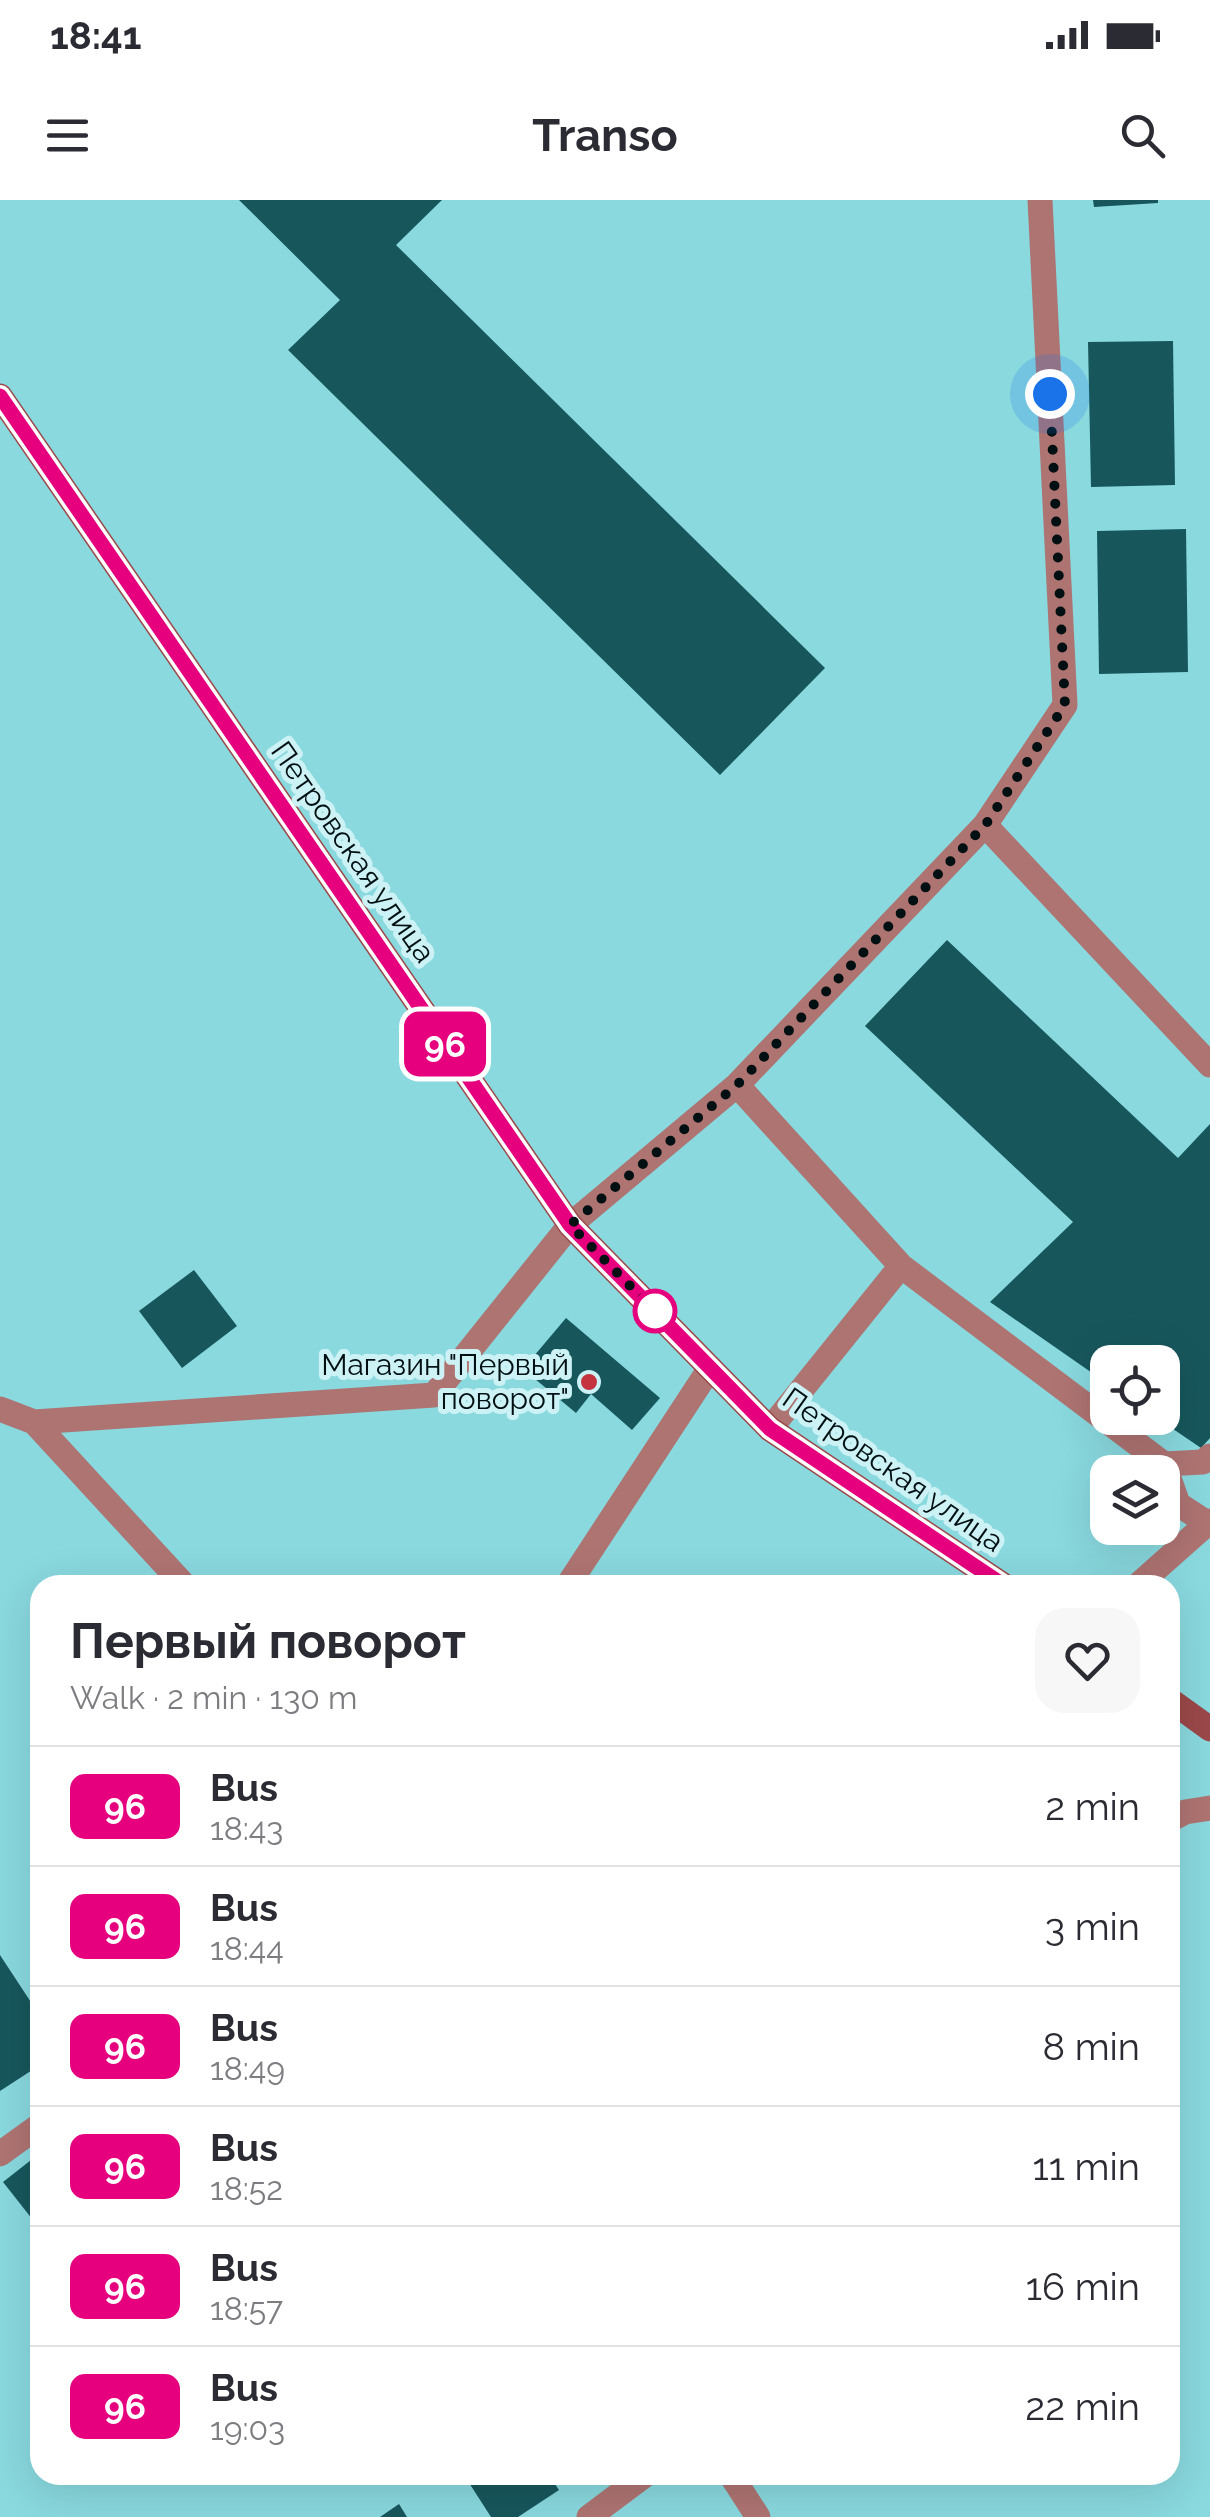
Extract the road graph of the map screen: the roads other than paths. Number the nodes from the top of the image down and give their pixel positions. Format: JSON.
{"nodes":[{"id":1,"x":1040,"y":200,"type":"edge"},
{"id":2,"x":0,"y":398,"type":"edge"},
{"id":3,"x":986,"y":824,"type":"junction"},
{"id":4,"x":1210,"y":1065,"type":"edge"},
{"id":5,"x":737,"y":1085,"type":"junction"},
{"id":6,"x":570,"y":1225,"type":"junction"},
{"id":7,"x":901,"y":1266,"type":"junction"},
{"id":8,"x":710,"y":1368,"type":"junction"},
{"id":9,"x":0,"y":1409,"type":"edge"},
{"id":10,"x":34,"y":1422,"type":"junction"},
{"id":11,"x":770,"y":1429,"type":"junction"},
{"id":12,"x":1152,"y":1455,"type":"edge"},
{"id":13,"x":1210,"y":1456,"type":"edge"},
{"id":14,"x":1180,"y":1463,"type":"edge"},
{"id":15,"x":1180,"y":1505,"type":"edge"},
{"id":16,"x":1208,"y":1522,"type":"edge"},
{"id":17,"x":175,"y":1575,"type":"edge"},
{"id":18,"x":575,"y":1575,"type":"edge"},
{"id":19,"x":988,"y":1575,"type":"edge"},
{"id":20,"x":1149,"y":1575,"type":"edge"},
{"id":21,"x":1180,"y":1707,"type":"edge"},
{"id":22,"x":1210,"y":1729,"type":"edge"},
{"id":23,"x":1210,"y":1808,"type":"edge"},
{"id":24,"x":1180,"y":1815,"type":"edge"},
{"id":25,"x":30,"y":2132,"type":"edge"},
{"id":26,"x":0,"y":2154,"type":"edge"},
{"id":27,"x":631,"y":2485,"type":"edge"},
{"id":28,"x":737,"y":2485,"type":"edge"},
{"id":29,"x":588,"y":2517,"type":"edge"},
{"id":30,"x":758,"y":2517,"type":"edge"}],
"edges":[{"from":1,"to":3,"type":"street"},
{"from":2,"to":6,"type":"main road","name":"Петровская улица"},
{"from":3,"to":4,"type":"street"},
{"from":3,"to":5,"type":"street"},
{"from":5,"to":6,"type":"street"},
{"from":5,"to":7,"type":"street"},
{"from":6,"to":8,"type":"main road","name":"Петровская улица"},
{"from":6,"to":10,"type":"street"},
{"from":7,"to":11,"type":"street"},
{"from":7,"to":12,"type":"street"},
{"from":8,"to":11,"type":"main road","name":"Петровская улица"},
{"from":8,"to":18,"type":"street"},
{"from":9,"to":10,"type":"street"},
{"from":10,"to":17,"type":"street"},
{"from":11,"to":19,"type":"main road","name":"Петровская улица"},
{"from":13,"to":14,"type":"street"},
{"from":15,"to":16,"type":"street"},
{"from":16,"to":20,"type":"street"},
{"from":21,"to":22,"type":"main road"},
{"from":23,"to":24,"type":"street"},
{"from":25,"to":26,"type":"street"},
{"from":27,"to":29,"type":"street"},
{"from":28,"to":30,"type":"street"}]}
